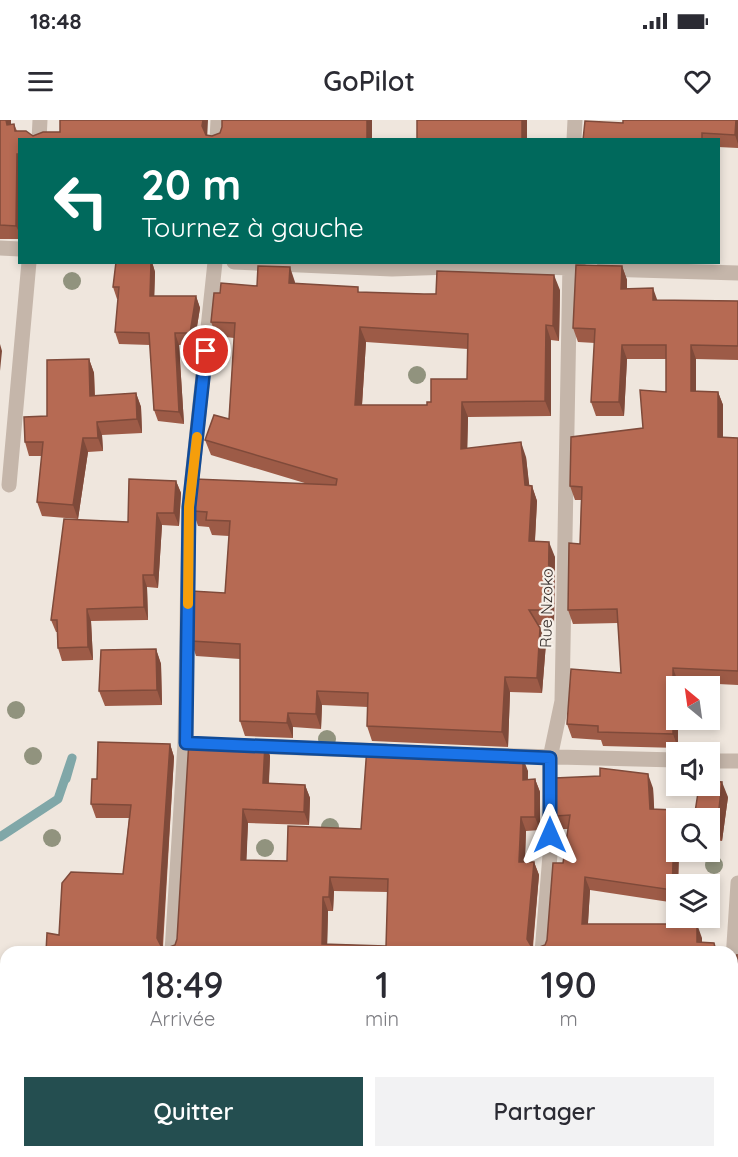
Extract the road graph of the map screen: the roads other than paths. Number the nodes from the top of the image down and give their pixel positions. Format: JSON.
{"nodes":[{"id":1,"x":40,"y":120,"type":"edge"},
{"id":2,"x":218,"y":120,"type":"edge"},
{"id":3,"x":574,"y":120,"type":"edge"},
{"id":4,"x":39,"y":138,"type":"edge"},
{"id":5,"x":217,"y":138,"type":"edge"},
{"id":6,"x":574,"y":138,"type":"edge"},
{"id":7,"x":0,"y":248,"type":"edge"},
{"id":8,"x":18,"y":249,"type":"edge"},
{"id":9,"x":29,"y":264,"type":"edge"},
{"id":10,"x":215,"y":264,"type":"edge"},
{"id":11,"x":279,"y":264,"type":"edge"},
{"id":12,"x":570,"y":265,"type":"edge"},
{"id":13,"x":738,"y":273,"type":"edge"},
{"id":14,"x":9,"y":485,"type":"dead end"},
{"id":15,"x":233,"y":745,"type":"edge"},
{"id":16,"x":400,"y":752,"type":"edge"},
{"id":17,"x":469,"y":755,"type":"edge"},
{"id":18,"x":550,"y":758,"type":"junction"},
{"id":19,"x":666,"y":760,"type":"edge"},
{"id":20,"x":720,"y":761,"type":"edge"},
{"id":21,"x":738,"y":761,"type":"edge"},
{"id":22,"x":738,"y":883,"type":"edge"},
{"id":23,"x":173,"y":946,"type":"edge"},
{"id":24,"x":542,"y":946,"type":"edge"},
{"id":25,"x":734,"y":946,"type":"edge"}],
"edges":[{"from":1,"to":4,"type":"street"},
{"from":2,"to":5,"type":"street"},
{"from":3,"to":6,"type":"street"},
{"from":7,"to":8,"type":"street"},
{"from":9,"to":14,"type":"street"},
{"from":10,"to":23,"type":"street"},
{"from":11,"to":12,"type":"street"},
{"from":12,"to":13,"type":"street"},
{"from":12,"to":18,"type":"street","name":"Rue Nzoko"},
{"from":15,"to":16,"type":"street"},
{"from":17,"to":18,"type":"street"},
{"from":18,"to":19,"type":"street"},
{"from":18,"to":24,"type":"street","name":"Rue Nzoko"},
{"from":20,"to":21,"type":"street"},
{"from":22,"to":25,"type":"street"}]}
